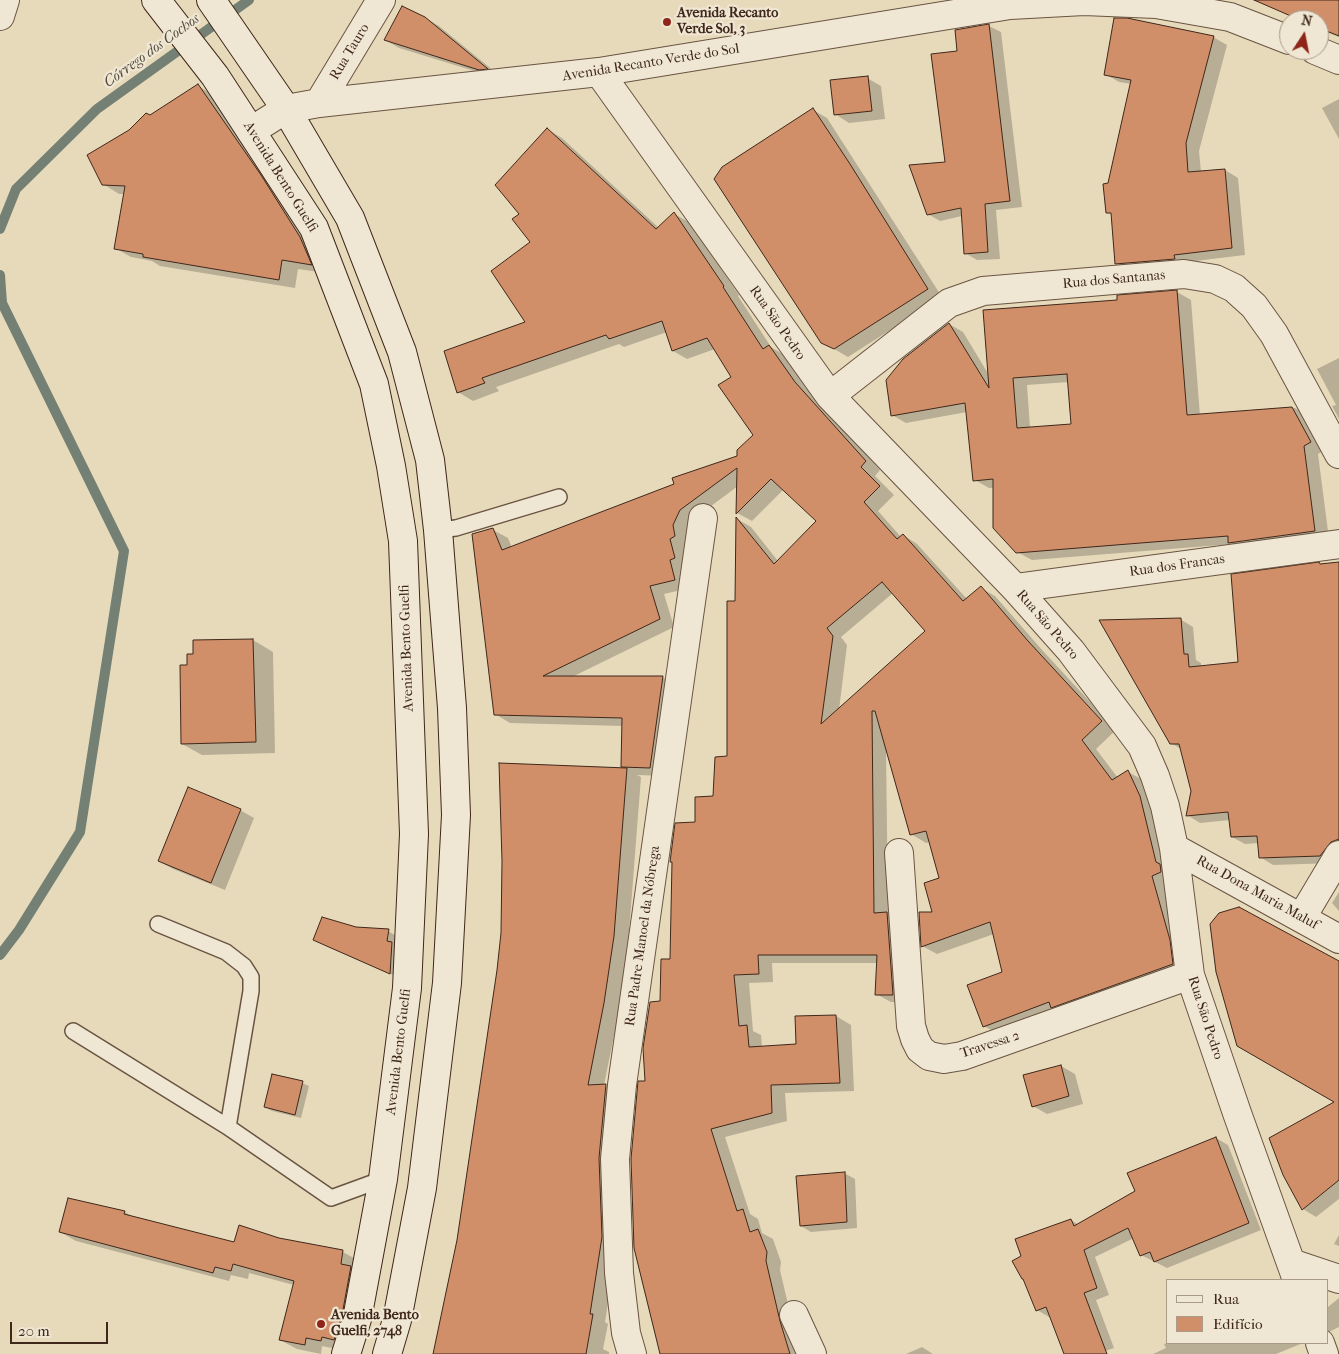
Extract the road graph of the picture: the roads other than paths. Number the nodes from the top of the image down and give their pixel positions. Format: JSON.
{"nodes":[{"id":1,"x":5,"y":0,"type":"edge"},
{"id":2,"x":156,"y":0,"type":"edge"},
{"id":3,"x":212,"y":0,"type":"edge"},
{"id":4,"x":381,"y":0,"type":"edge"},
{"id":5,"x":0,"y":16,"type":"edge"},
{"id":6,"x":1279,"y":36,"type":"edge"},
{"id":7,"x":599,"y":72,"type":"junction"},
{"id":8,"x":319,"y":103,"type":"junction"},
{"id":9,"x":286,"y":109,"type":"junction"},
{"id":10,"x":251,"y":131,"type":"junction"},
{"id":11,"x":830,"y":396,"type":"junction"},
{"id":12,"x":1339,"y":454,"type":"edge"},
{"id":13,"x":559,"y":497,"type":"dead end"},
{"id":14,"x":703,"y":518,"type":"dead end"},
{"id":15,"x":438,"y":530,"type":"junction"},
{"id":16,"x":1339,"y":544,"type":"edge"},
{"id":17,"x":1015,"y":588,"type":"junction"},
{"id":18,"x":1174,"y":848,"type":"junction"},
{"id":19,"x":899,"y":853,"type":"dead end"},
{"id":20,"x":1339,"y":855,"type":"edge"},
{"id":21,"x":1302,"y":917,"type":"junction"},
{"id":22,"x":158,"y":924,"type":"dead end"},
{"id":23,"x":1339,"y":939,"type":"edge"},
{"id":24,"x":1190,"y":975,"type":"junction"},
{"id":25,"x":73,"y":1031,"type":"dead end"},
{"id":26,"x":228,"y":1127,"type":"junction"},
{"id":27,"x":383,"y":1179,"type":"junction"},
{"id":28,"x":1294,"y":1271,"type":"edge"},
{"id":29,"x":1339,"y":1279,"type":"edge"},
{"id":30,"x":794,"y":1315,"type":"dead end"},
{"id":31,"x":346,"y":1354,"type":"edge"},
{"id":32,"x":387,"y":1354,"type":"edge"},
{"id":33,"x":632,"y":1354,"type":"edge"},
{"id":34,"x":812,"y":1354,"type":"edge"}],
"edges":[{"from":1,"to":5,"type":"street"},
{"from":2,"to":10,"type":"street","name":"Avenida Bento Guelfi"},
{"from":3,"to":9,"type":"street"},
{"from":4,"to":8,"type":"street","name":"Rua Tauro"},
{"from":6,"to":7,"type":"street","name":"Avenida Recanto Verde do Sol"},
{"from":7,"to":8,"type":"street","name":"Avenida Recanto Verde do Sol"},
{"from":7,"to":11,"type":"street","name":"Rua São Pedro"},
{"from":8,"to":9,"type":"street","name":"Avenida Recanto Verde do Sol"},
{"from":9,"to":10,"type":"street","name":"Avenida Recanto Verde do Sol"},
{"from":9,"to":15,"type":"street"},
{"from":10,"to":27,"type":"street","name":"Avenida Bento Guelfi"},
{"from":11,"to":12,"type":"street","name":"Rua dos Santanas"},
{"from":11,"to":17,"type":"street","name":"Rua São Pedro"},
{"from":13,"to":15,"type":"lane"},
{"from":14,"to":33,"type":"street","name":"Rua Padre Manoel da Nóbrega"},
{"from":15,"to":32,"type":"street"},
{"from":16,"to":17,"type":"street","name":"Rua dos Francas"},
{"from":17,"to":18,"type":"street","name":"Rua São Pedro"},
{"from":18,"to":21,"type":"street","name":"Rua Dona Maria Maluf"},
{"from":18,"to":24,"type":"street","name":"Rua São Pedro"},
{"from":19,"to":24,"type":"street","name":"Travessa 2"},
{"from":20,"to":21,"type":"street"},
{"from":21,"to":23,"type":"street","name":"Rua Dona Maria Maluf"},
{"from":22,"to":26,"type":"lane"},
{"from":24,"to":28,"type":"street","name":"Rua São Pedro"},
{"from":25,"to":26,"type":"lane"},
{"from":26,"to":27,"type":"lane"},
{"from":27,"to":31,"type":"street","name":"Avenida Bento Guelfi"},
{"from":28,"to":29,"type":"street"},
{"from":30,"to":34,"type":"street"}]}
